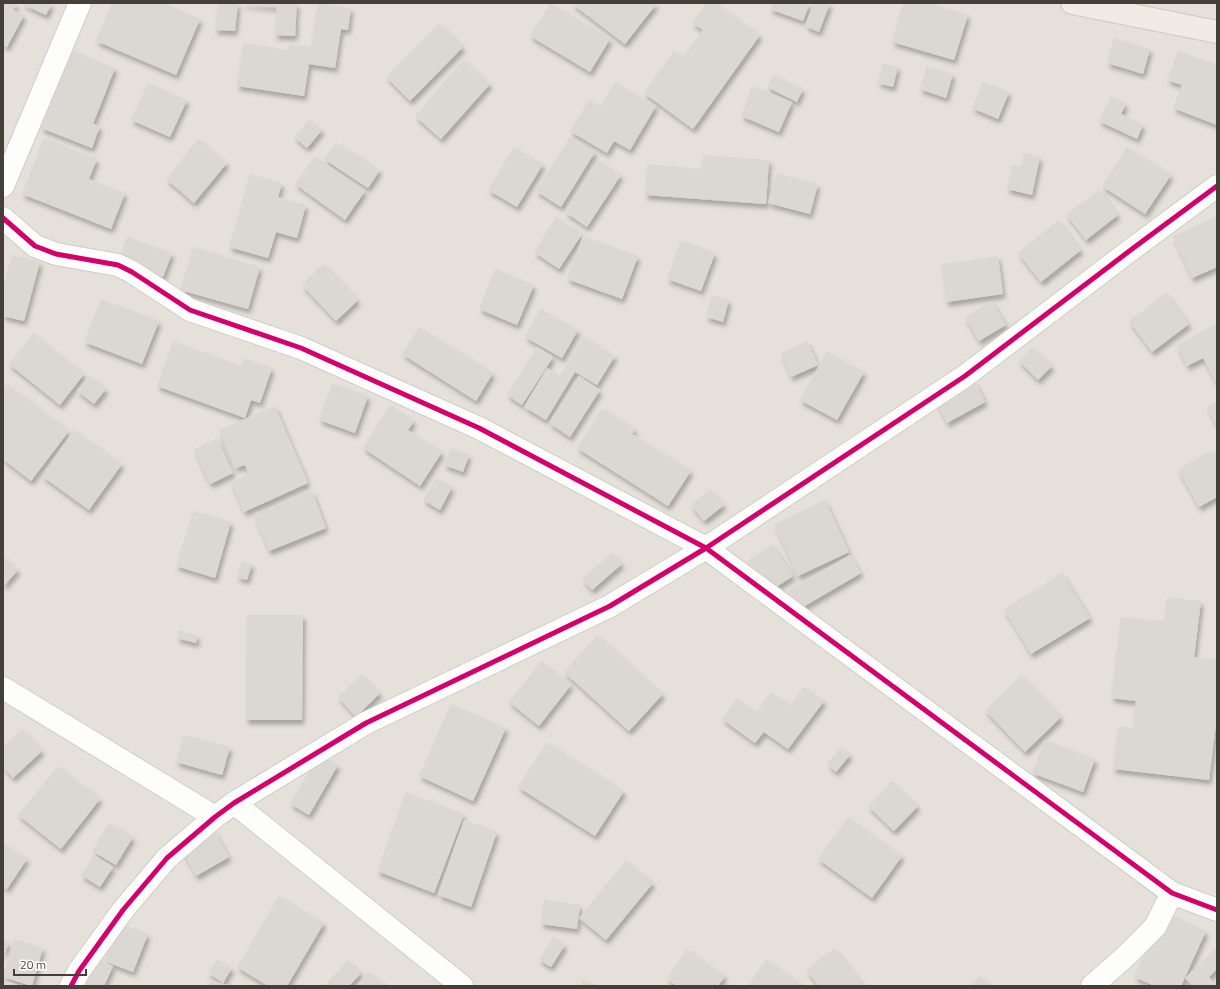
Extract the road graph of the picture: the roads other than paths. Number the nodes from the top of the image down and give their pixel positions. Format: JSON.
{"nodes":[{"id":1,"x":80,"y":3,"type":"edge"},
{"id":2,"x":1072,"y":3,"type":"edge"},
{"id":3,"x":1217,"y":32,"type":"edge"},
{"id":4,"x":3,"y":186,"type":"edge"},
{"id":5,"x":1217,"y":186,"type":"edge"},
{"id":6,"x":3,"y":218,"type":"edge"},
{"id":7,"x":706,"y":548,"type":"junction"},
{"id":8,"x":3,"y":688,"type":"edge"},
{"id":9,"x":234,"y":803,"type":"junction"},
{"id":10,"x":215,"y":817,"type":"junction"},
{"id":11,"x":1172,"y":893,"type":"junction"},
{"id":12,"x":1217,"y":910,"type":"edge"},
{"id":13,"x":71,"y":986,"type":"edge"},
{"id":14,"x":462,"y":986,"type":"edge"},
{"id":15,"x":1092,"y":986,"type":"edge"}],
"edges":[{"from":1,"to":4,"type":"street"},
{"from":2,"to":3,"type":"main road"},
{"from":5,"to":7,"type":"street"},
{"from":6,"to":7,"type":"street"},
{"from":7,"to":9,"type":"street"},
{"from":7,"to":11,"type":"street"},
{"from":8,"to":10,"type":"street"},
{"from":9,"to":10,"type":"street"},
{"from":9,"to":14,"type":"street"},
{"from":10,"to":13,"type":"street"},
{"from":11,"to":12,"type":"street"},
{"from":11,"to":15,"type":"street"}]}
